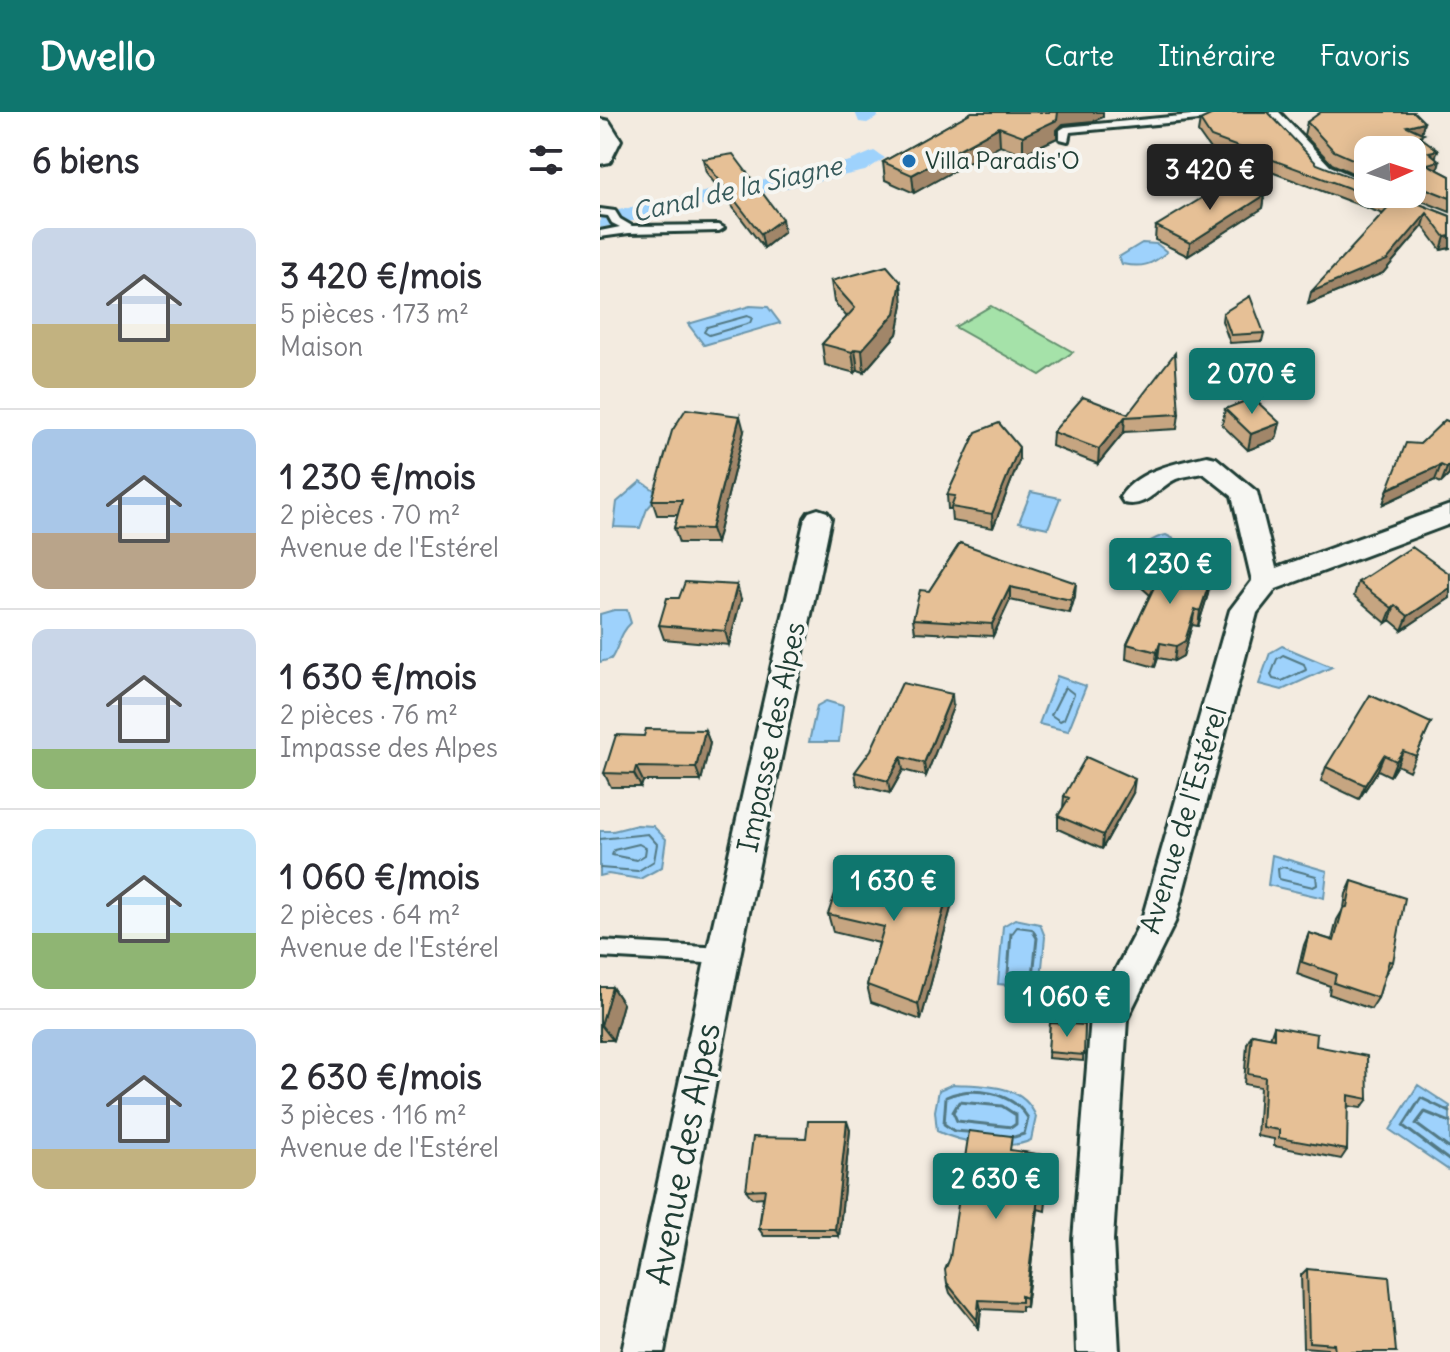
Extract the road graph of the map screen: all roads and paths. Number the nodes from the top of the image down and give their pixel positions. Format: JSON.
{"nodes":[{"id":1,"x":1253,"y":112,"type":"edge"},
{"id":2,"x":1268,"y":112,"type":"edge"},
{"id":3,"x":600,"y":127,"type":"edge"},
{"id":4,"x":1065,"y":139,"type":"dead end"},
{"id":5,"x":600,"y":156,"type":"edge"},
{"id":6,"x":1354,"y":184,"type":"edge"},
{"id":7,"x":609,"y":216,"type":"edge"},
{"id":8,"x":627,"y":227,"type":"junction"},
{"id":9,"x":719,"y":228,"type":"dead end"},
{"id":10,"x":600,"y":234,"type":"edge"},
{"id":11,"x":1133,"y":497,"type":"dead end"},
{"id":12,"x":1450,"y":514,"type":"edge"},
{"id":13,"x":818,"y":518,"type":"dead end"},
{"id":14,"x":1266,"y":582,"type":"junction"},
{"id":15,"x":600,"y":949,"type":"edge"},
{"id":16,"x":723,"y":956,"type":"junction"},
{"id":17,"x":643,"y":1352,"type":"edge"},
{"id":18,"x":1098,"y":1352,"type":"edge"}],
"edges":[{"from":1,"to":4,"type":"lane"},
{"from":2,"to":6,"type":"street"},
{"from":3,"to":5,"type":"main road"},
{"from":7,"to":8,"type":"lane"},
{"from":8,"to":9,"type":"lane"},
{"from":8,"to":10,"type":"lane"},
{"from":11,"to":14,"type":"street"},
{"from":12,"to":14,"type":"street"},
{"from":13,"to":16,"type":"street","name":"Impasse des Alpes"},
{"from":14,"to":18,"type":"street","name":"Avenue de l'Estérel"},
{"from":15,"to":16,"type":"lane"},
{"from":16,"to":17,"type":"street","name":"Avenue des Alpes"}]}
